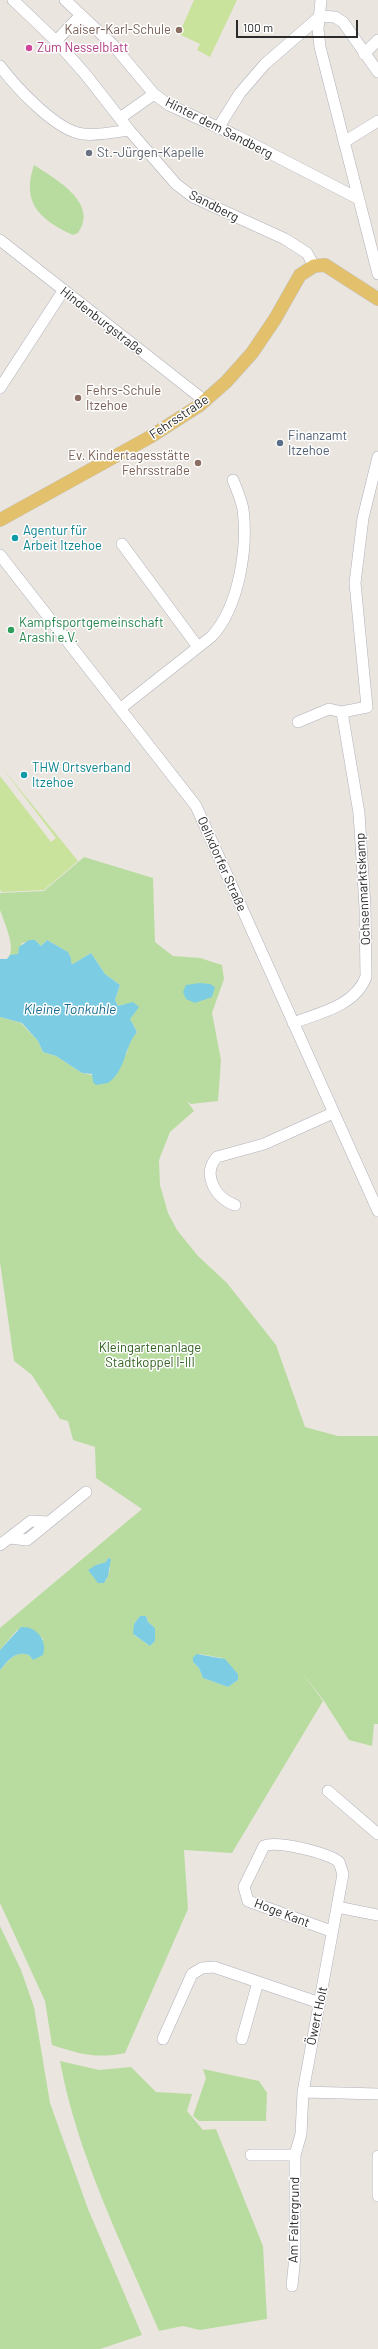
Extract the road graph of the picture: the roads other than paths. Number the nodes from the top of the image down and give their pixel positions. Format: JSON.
{"nodes":[{"id":1,"x":13,"y":0,"type":"edge"},
{"id":2,"x":65,"y":0,"type":"edge"},
{"id":3,"x":321,"y":0,"type":"edge"},
{"id":4,"x":80,"y":16,"type":"junction"},
{"id":5,"x":318,"y":17,"type":"junction"},
{"id":6,"x":378,"y":40,"type":"edge"},
{"id":7,"x":56,"y":41,"type":"junction"},
{"id":8,"x":364,"y":54,"type":"junction"},
{"id":9,"x":0,"y":66,"type":"edge"},
{"id":10,"x":378,"y":72,"type":"edge"},
{"id":11,"x":154,"y":94,"type":"junction"},
{"id":12,"x":120,"y":118,"type":"junction"},
{"id":13,"x":378,"y":121,"type":"edge"},
{"id":14,"x":218,"y":128,"type":"junction"},
{"id":15,"x":129,"y":130,"type":"junction"},
{"id":16,"x":344,"y":142,"type":"junction"},
{"id":17,"x":359,"y":199,"type":"junction"},
{"id":18,"x":0,"y":240,"type":"edge"},
{"id":19,"x":314,"y":266,"type":"junction"},
{"id":20,"x":378,"y":274,"type":"edge"},
{"id":21,"x":63,"y":291,"type":"junction"},
{"id":22,"x":377,"y":296,"type":"edge"},
{"id":23,"x":0,"y":388,"type":"edge"},
{"id":24,"x":205,"y":401,"type":"junction"},
{"id":25,"x":378,"y":457,"type":"edge"},
{"id":26,"x":233,"y":480,"type":"dead end"},
{"id":27,"x":0,"y":520,"type":"edge"},
{"id":28,"x":122,"y":544,"type":"dead end"},
{"id":29,"x":0,"y":555,"type":"edge"},
{"id":30,"x":198,"y":647,"type":"junction"},
{"id":31,"x":121,"y":708,"type":"junction"},
{"id":32,"x":342,"y":712,"type":"junction"},
{"id":33,"x":298,"y":722,"type":"dead end"},
{"id":34,"x":293,"y":1024,"type":"junction"},
{"id":35,"x":333,"y":1113,"type":"junction"},
{"id":36,"x":235,"y":1205,"type":"dead end"},
{"id":37,"x":378,"y":1211,"type":"edge"},
{"id":38,"x":86,"y":1492,"type":"dead end"},
{"id":39,"x":4,"y":1542,"type":"edge"},
{"id":40,"x":328,"y":1791,"type":"dead end"},
{"id":41,"x":378,"y":1834,"type":"edge"},
{"id":42,"x":337,"y":1906,"type":"junction"},
{"id":43,"x":378,"y":1914,"type":"edge"},
{"id":44,"x":331,"y":1931,"type":"junction"},
{"id":45,"x":258,"y":1982,"type":"junction"},
{"id":46,"x":320,"y":2002,"type":"junction"},
{"id":47,"x":163,"y":2039,"type":"dead end"},
{"id":48,"x":242,"y":2039,"type":"dead end"},
{"id":49,"x":303,"y":2092,"type":"junction"},
{"id":50,"x":378,"y":2094,"type":"edge"},
{"id":51,"x":251,"y":2155,"type":"dead end"},
{"id":52,"x":296,"y":2155,"type":"junction"},
{"id":53,"x":378,"y":2156,"type":"edge"},
{"id":54,"x":378,"y":2196,"type":"edge"},
{"id":55,"x":292,"y":2286,"type":"dead end"}],
"edges":[{"from":1,"to":7,"type":"street","name":"Sandberg"},
{"from":2,"to":4,"type":"street","name":"Hinter dem Sandberg"},
{"from":3,"to":5,"type":"street"},
{"from":4,"to":7,"type":"street"},
{"from":4,"to":11,"type":"street","name":"Hinter dem Sandberg"},
{"from":5,"to":8,"type":"street"},
{"from":5,"to":14,"type":"street"},
{"from":5,"to":16,"type":"street"},
{"from":6,"to":8,"type":"street"},
{"from":7,"to":12,"type":"street","name":"Sandberg"},
{"from":8,"to":10,"type":"street"},
{"from":9,"to":15,"type":"street"},
{"from":11,"to":12,"type":"street"},
{"from":11,"to":14,"type":"street","name":"Hinter dem Sandberg"},
{"from":12,"to":15,"type":"street","name":"Sandberg"},
{"from":13,"to":16,"type":"street"},
{"from":14,"to":17,"type":"street","name":"Hinter dem Sandberg"},
{"from":15,"to":19,"type":"street","name":"Sandberg"},
{"from":16,"to":17,"type":"street"},
{"from":17,"to":20,"type":"street"},
{"from":18,"to":21,"type":"street","name":"Hindenburgstraße"},
{"from":19,"to":22,"type":"main road"},
{"from":19,"to":24,"type":"main road","name":"Fehrsstraße"},
{"from":21,"to":23,"type":"street"},
{"from":21,"to":24,"type":"street","name":"Hindenburgstraße"},
{"from":24,"to":27,"type":"main road","name":"Fehrsstraße"},
{"from":25,"to":32,"type":"street"},
{"from":26,"to":30,"type":"street"},
{"from":28,"to":30,"type":"street"},
{"from":29,"to":31,"type":"street","name":"Oelixdorfer Straße"},
{"from":30,"to":31,"type":"street"},
{"from":31,"to":34,"type":"street","name":"Oelixdorfer Straße"},
{"from":32,"to":33,"type":"street"},
{"from":32,"to":34,"type":"street","name":"Ochsenmarktskamp"},
{"from":34,"to":35,"type":"street","name":"Oelixdorfer Straße"},
{"from":35,"to":36,"type":"street"},
{"from":35,"to":37,"type":"street","name":"Oelixdorfer Straße"},
{"from":38,"to":39,"type":"street"},
{"from":40,"to":41,"type":"street"},
{"from":42,"to":43,"type":"street"},
{"from":42,"to":44,"type":"street","name":"Öwert Holt"},
{"from":42,"to":44,"type":"street","name":"Hoge Kant"},
{"from":44,"to":46,"type":"street","name":"Öwert Holt"},
{"from":45,"to":46,"type":"street"},
{"from":45,"to":47,"type":"street"},
{"from":45,"to":48,"type":"street"},
{"from":46,"to":49,"type":"street","name":"Öwert Holt"},
{"from":49,"to":50,"type":"street"},
{"from":49,"to":52,"type":"street","name":"Am Faltergrund"},
{"from":51,"to":52,"type":"street"},
{"from":52,"to":55,"type":"street","name":"Am Faltergrund"},
{"from":53,"to":54,"type":"street"}]}
